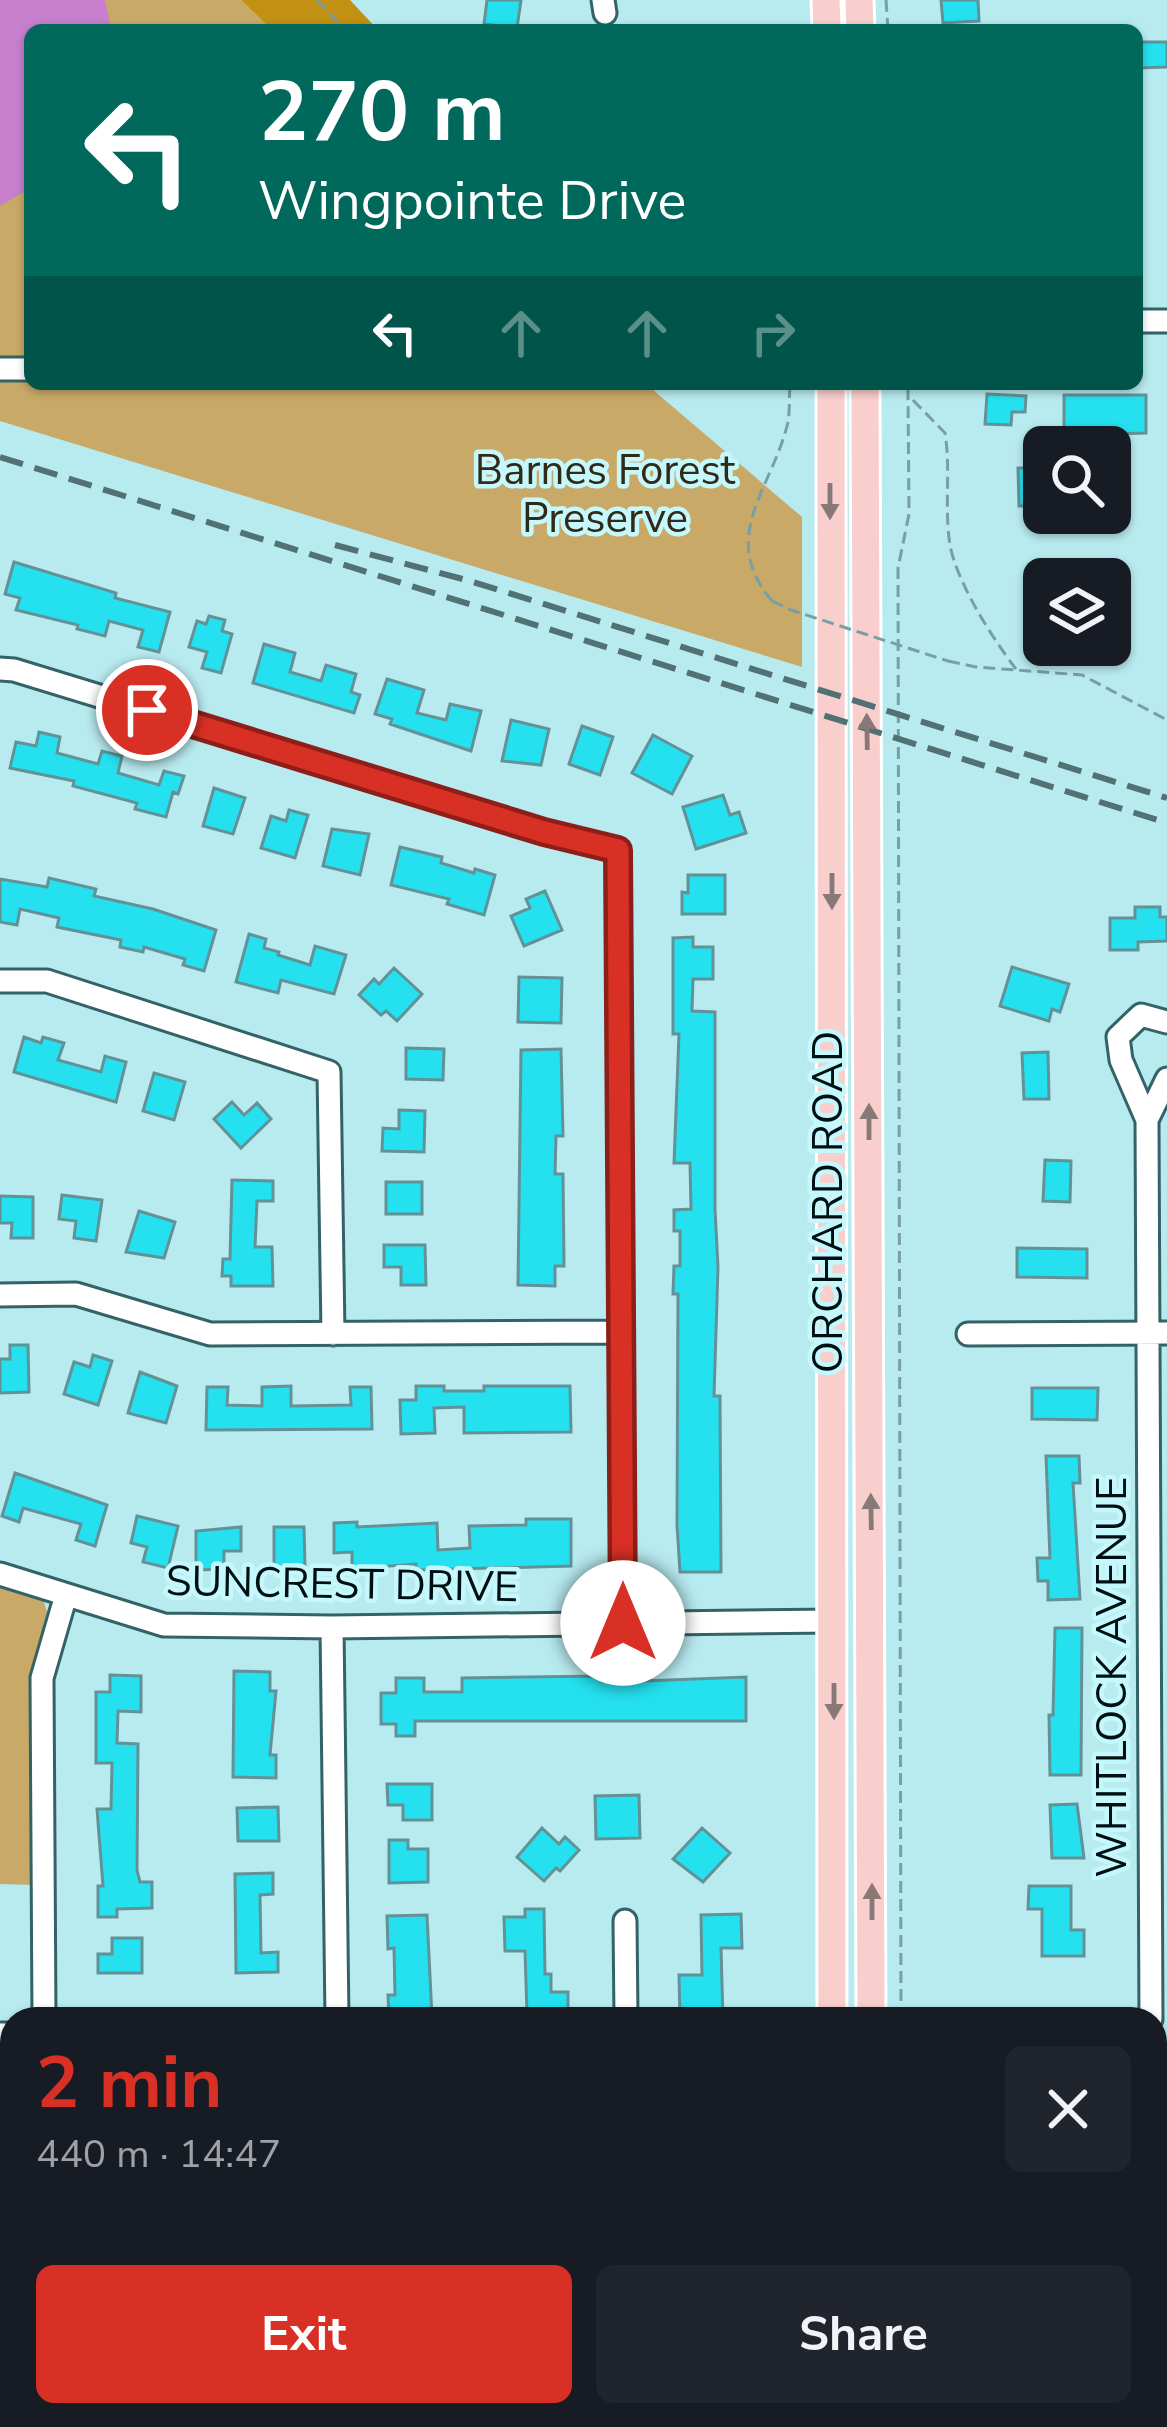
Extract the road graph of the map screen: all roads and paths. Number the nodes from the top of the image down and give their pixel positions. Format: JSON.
{"nodes":[{"id":1,"x":317,"y":0,"type":"edge"},
{"id":2,"x":339,"y":24,"type":"edge"},
{"id":3,"x":790,"y":390,"type":"edge"},
{"id":4,"x":830,"y":390,"type":"edge"},
{"id":5,"x":865,"y":390,"type":"edge"},
{"id":6,"x":908,"y":390,"type":"edge"},
{"id":7,"x":908,"y":395,"type":"junction"},
{"id":8,"x":0,"y":669,"type":"edge"},
{"id":9,"x":1016,"y":669,"type":"junction"},
{"id":10,"x":1167,"y":720,"type":"edge"},
{"id":11,"x":0,"y":981,"type":"edge"},
{"id":12,"x":1167,"y":1022,"type":"edge"},
{"id":13,"x":1167,"y":1079,"type":"edge"},
{"id":14,"x":1147,"y":1120,"type":"junction"},
{"id":15,"x":0,"y":1294,"type":"edge"},
{"id":16,"x":621,"y":1332,"type":"junction"},
{"id":17,"x":1157,"y":1333,"type":"edge"},
{"id":18,"x":333,"y":1334,"type":"junction"},
{"id":19,"x":968,"y":1334,"type":"dead end"},
{"id":20,"x":0,"y":1574,"type":"edge"},
{"id":21,"x":66,"y":1595,"type":"junction"},
{"id":22,"x":834,"y":1621,"type":"junction"},
{"id":23,"x":623,"y":1623,"type":"junction"},
{"id":24,"x":332,"y":1627,"type":"junction"},
{"id":25,"x":1160,"y":1736,"type":"edge"},
{"id":26,"x":626,"y":1921,"type":"dead end"},
{"id":27,"x":44,"y":2007,"type":"edge"},
{"id":28,"x":337,"y":2007,"type":"edge"},
{"id":29,"x":626,"y":2007,"type":"edge"},
{"id":30,"x":832,"y":2007,"type":"edge"},
{"id":31,"x":871,"y":2007,"type":"edge"},
{"id":32,"x":901,"y":2007,"type":"edge"},
{"id":33,"x":1151,"y":2007,"type":"edge"}],
"edges":[{"from":1,"to":2,"type":"path"},
{"from":3,"to":9,"type":"path","bridge":true},
{"from":4,"to":22,"type":"main road","name":"ORCHARD ROAD","one_way":true},
{"from":31,"to":5,"type":"main road","name":"ORCHARD ROAD","one_way":true},
{"from":6,"to":7,"type":"path"},
{"from":7,"to":9,"type":"path"},
{"from":7,"to":32,"type":"path"},
{"from":8,"to":16,"type":"street"},
{"from":9,"to":10,"type":"path"},
{"from":11,"to":18,"type":"street"},
{"from":12,"to":14,"type":"street"},
{"from":13,"to":14,"type":"street"},
{"from":14,"to":17,"type":"street","name":"WHITLOCK AVENUE"},
{"from":15,"to":18,"type":"street"},
{"from":16,"to":18,"type":"street"},
{"from":16,"to":23,"type":"street"},
{"from":17,"to":19,"type":"street"},
{"from":17,"to":25,"type":"street","name":"WHITLOCK AVENUE"},
{"from":20,"to":21,"type":"street","name":"SUNCREST DRIVE"},
{"from":21,"to":24,"type":"street","name":"SUNCREST DRIVE"},
{"from":21,"to":27,"type":"street"},
{"from":22,"to":23,"type":"street","name":"SUNCREST DRIVE"},
{"from":22,"to":30,"type":"main road","name":"ORCHARD ROAD","one_way":true},
{"from":23,"to":24,"type":"street","name":"SUNCREST DRIVE"},
{"from":24,"to":28,"type":"street"},
{"from":25,"to":33,"type":"street","name":"WHITLOCK AVENUE"},
{"from":26,"to":29,"type":"street"}]}
